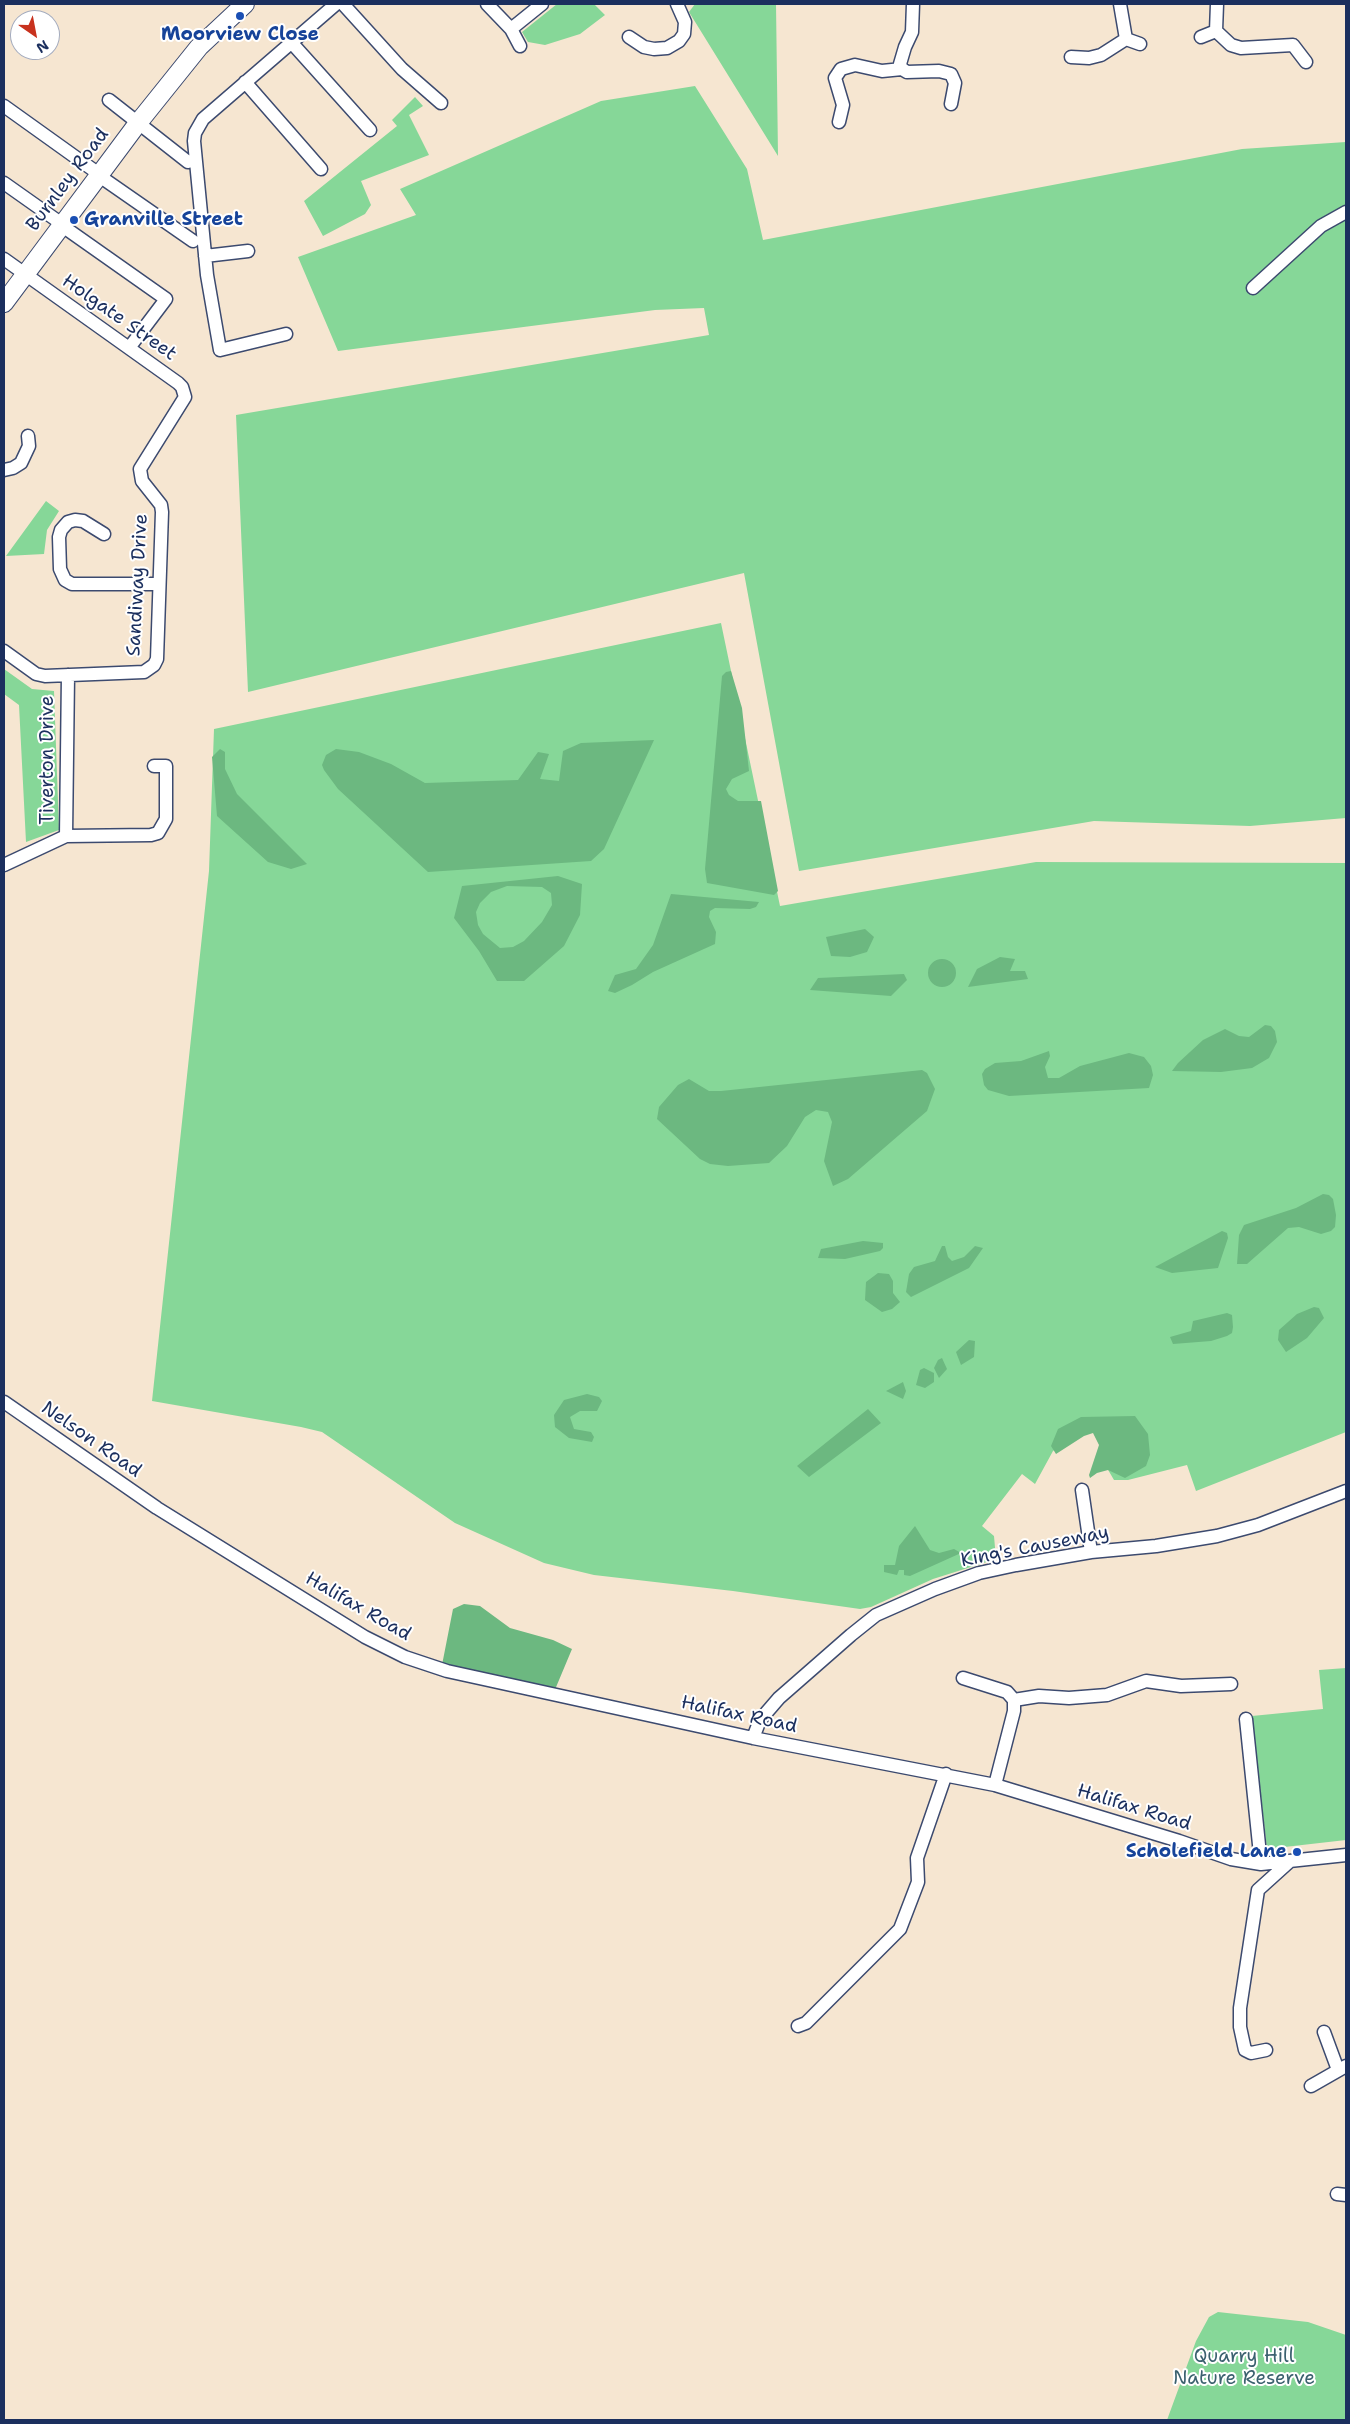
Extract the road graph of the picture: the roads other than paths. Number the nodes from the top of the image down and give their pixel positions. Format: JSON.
{"nodes":[{"id":1,"x":245,"y":4,"type":"edge"},
{"id":2,"x":336,"y":4,"type":"edge"},
{"id":3,"x":343,"y":4,"type":"edge"},
{"id":4,"x":487,"y":4,"type":"edge"},
{"id":5,"x":542,"y":4,"type":"edge"},
{"id":6,"x":677,"y":4,"type":"edge"},
{"id":7,"x":912,"y":4,"type":"edge"},
{"id":8,"x":1120,"y":4,"type":"edge"},
{"id":9,"x":1217,"y":4,"type":"edge"},
{"id":10,"x":511,"y":29,"type":"junction"},
{"id":11,"x":1216,"y":31,"type":"junction"},
{"id":12,"x":630,"y":37,"type":"dead end"},
{"id":13,"x":1201,"y":37,"type":"dead end"},
{"id":14,"x":1126,"y":38,"type":"junction"},
{"id":15,"x":292,"y":42,"type":"junction"},
{"id":16,"x":1140,"y":44,"type":"dead end"},
{"id":17,"x":520,"y":46,"type":"dead end"},
{"id":18,"x":1071,"y":57,"type":"dead end"},
{"id":19,"x":1306,"y":62,"type":"dead end"},
{"id":20,"x":902,"y":69,"type":"junction"},
{"id":21,"x":245,"y":82,"type":"junction"},
{"id":22,"x":109,"y":100,"type":"dead end"},
{"id":23,"x":441,"y":103,"type":"dead end"},
{"id":24,"x":951,"y":104,"type":"dead end"},
{"id":25,"x":4,"y":106,"type":"edge"},
{"id":26,"x":839,"y":122,"type":"dead end"},
{"id":27,"x":138,"y":123,"type":"junction"},
{"id":28,"x":370,"y":130,"type":"dead end"},
{"id":29,"x":188,"y":162,"type":"dead end"},
{"id":30,"x":321,"y":169,"type":"dead end"},
{"id":31,"x":99,"y":175,"type":"junction"},
{"id":32,"x":4,"y":182,"type":"edge"},
{"id":33,"x":1346,"y":212,"type":"edge"},
{"id":34,"x":61,"y":224,"type":"junction"},
{"id":35,"x":193,"y":241,"type":"dead end"},
{"id":36,"x":248,"y":251,"type":"dead end"},
{"id":37,"x":205,"y":256,"type":"junction"},
{"id":38,"x":4,"y":259,"type":"edge"},
{"id":39,"x":25,"y":274,"type":"junction"},
{"id":40,"x":1253,"y":288,"type":"dead end"},
{"id":41,"x":4,"y":304,"type":"edge"},
{"id":42,"x":286,"y":334,"type":"dead end"},
{"id":43,"x":129,"y":348,"type":"junction"},
{"id":44,"x":185,"y":397,"type":"joint"},
{"id":45,"x":31,"y":440,"type":"dead end"},
{"id":46,"x":4,"y":470,"type":"edge"},
{"id":47,"x":104,"y":534,"type":"dead end"},
{"id":48,"x":159,"y":584,"type":"junction"},
{"id":49,"x":4,"y":651,"type":"edge"},
{"id":50,"x":68,"y":675,"type":"junction"},
{"id":51,"x":165,"y":766,"type":"dead end"},
{"id":52,"x":66,"y":836,"type":"junction"},
{"id":53,"x":4,"y":865,"type":"edge"},
{"id":54,"x":4,"y":1402,"type":"edge"},
{"id":55,"x":1082,"y":1490,"type":"dead end"},
{"id":56,"x":1346,"y":1492,"type":"edge"},
{"id":57,"x":157,"y":1508,"type":"joint"},
{"id":58,"x":1091,"y":1552,"type":"junction"},
{"id":59,"x":963,"y":1678,"type":"dead end"},
{"id":60,"x":1231,"y":1684,"type":"dead end"},
{"id":61,"x":1014,"y":1700,"type":"junction"},
{"id":62,"x":1246,"y":1719,"type":"dead end"},
{"id":63,"x":753,"y":1738,"type":"junction"},
{"id":64,"x":946,"y":1774,"type":"junction"},
{"id":65,"x":995,"y":1785,"type":"junction"},
{"id":66,"x":1346,"y":1855,"type":"edge"},
{"id":67,"x":1289,"y":1862,"type":"junction"},
{"id":68,"x":1261,"y":1864,"type":"junction"},
{"id":69,"x":798,"y":2026,"type":"dead end"},
{"id":70,"x":1324,"y":2032,"type":"dead end"},
{"id":71,"x":1266,"y":2050,"type":"dead end"},
{"id":72,"x":1342,"y":2068,"type":"edge"},
{"id":73,"x":1311,"y":2086,"type":"dead end"}],
"edges":[{"from":1,"to":27,"type":"street","name":"Burnley Road"},
{"from":2,"to":15,"type":"street"},
{"from":3,"to":23,"type":"street"},
{"from":4,"to":10,"type":"street"},
{"from":5,"to":10,"type":"street"},
{"from":6,"to":12,"type":"street"},
{"from":7,"to":20,"type":"street"},
{"from":8,"to":14,"type":"street"},
{"from":9,"to":11,"type":"street"},
{"from":10,"to":17,"type":"street"},
{"from":11,"to":13,"type":"street"},
{"from":11,"to":19,"type":"street"},
{"from":14,"to":16,"type":"street"},
{"from":14,"to":18,"type":"street"},
{"from":15,"to":21,"type":"street"},
{"from":15,"to":28,"type":"street"},
{"from":20,"to":24,"type":"street"},
{"from":20,"to":26,"type":"street"},
{"from":21,"to":30,"type":"street"},
{"from":21,"to":37,"type":"street"},
{"from":22,"to":27,"type":"street"},
{"from":25,"to":31,"type":"street"},
{"from":27,"to":29,"type":"street"},
{"from":27,"to":31,"type":"street","name":"Burnley Road"},
{"from":31,"to":34,"type":"street","name":"Burnley Road"},
{"from":31,"to":35,"type":"street"},
{"from":32,"to":34,"type":"street"},
{"from":33,"to":40,"type":"street"},
{"from":34,"to":39,"type":"street","name":"Burnley Road"},
{"from":34,"to":43,"type":"street"},
{"from":36,"to":37,"type":"street"},
{"from":37,"to":42,"type":"street"},
{"from":38,"to":39,"type":"street","name":"Holgate Street"},
{"from":39,"to":41,"type":"street","name":"Burnley Road"},
{"from":39,"to":43,"type":"street","name":"Holgate Street"},
{"from":43,"to":44,"type":"street","name":"Holgate Street"},
{"from":44,"to":48,"type":"street","name":"Sandiway Drive"},
{"from":45,"to":46,"type":"street"},
{"from":47,"to":48,"type":"street"},
{"from":48,"to":50,"type":"street","name":"Sandiway Drive"},
{"from":49,"to":50,"type":"street","name":"Sandiway Drive"},
{"from":50,"to":52,"type":"street","name":"Tiverton Drive"},
{"from":51,"to":52,"type":"street"},
{"from":52,"to":53,"type":"street","name":"Tiverton Drive"},
{"from":54,"to":57,"type":"street","name":"Nelson Road"},
{"from":55,"to":58,"type":"street"},
{"from":56,"to":58,"type":"street","name":"King's Causeway"},
{"from":57,"to":63,"type":"street","name":"Halifax Road"},
{"from":58,"to":63,"type":"street","name":"King's Causeway"},
{"from":59,"to":61,"type":"street"},
{"from":60,"to":61,"type":"street"},
{"from":61,"to":65,"type":"street"},
{"from":62,"to":68,"type":"street"},
{"from":63,"to":64,"type":"street","name":"Halifax Road"},
{"from":64,"to":65,"type":"street","name":"Halifax Road"},
{"from":64,"to":69,"type":"street"},
{"from":65,"to":68,"type":"street","name":"Halifax Road"},
{"from":66,"to":67,"type":"street","name":"Halifax Road"},
{"from":67,"to":68,"type":"street","name":"Halifax Road"},
{"from":67,"to":71,"type":"street"},
{"from":70,"to":72,"type":"street"},
{"from":72,"to":73,"type":"street"}]}
